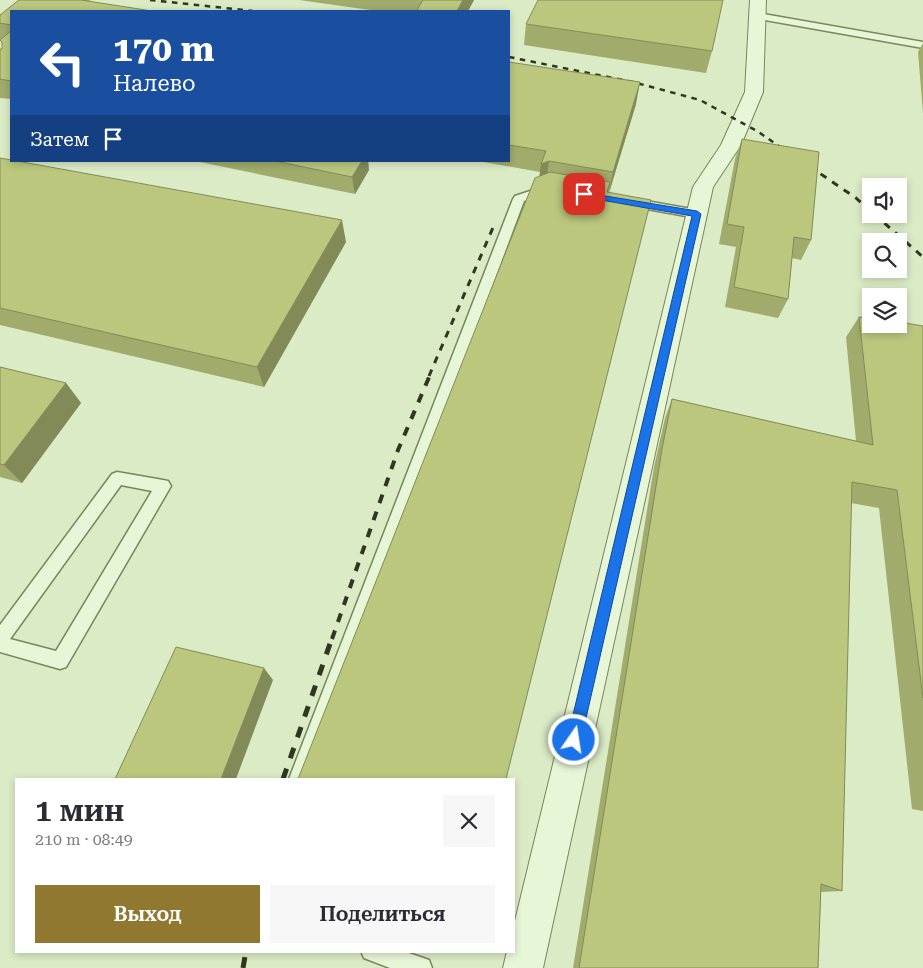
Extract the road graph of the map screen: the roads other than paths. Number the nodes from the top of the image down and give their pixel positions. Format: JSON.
{"nodes":[{"id":1,"x":757,"y":8,"type":"edge"},
{"id":2,"x":923,"y":45,"type":"edge"},
{"id":3,"x":565,"y":191,"type":"edge"},
{"id":4,"x":612,"y":199,"type":"edge"},
{"id":5,"x":697,"y":214,"type":"junction"},
{"id":6,"x":0,"y":639,"type":"edge"},
{"id":7,"x":0,"y":644,"type":"edge"},
{"id":8,"x":298,"y":778,"type":"edge"},
{"id":9,"x":377,"y":953,"type":"edge"},
{"id":10,"x":420,"y":968,"type":"edge"},
{"id":11,"x":523,"y":968,"type":"edge"}],
"edges":[{"from":1,"to":2,"type":"lane"},
{"from":1,"to":5,"type":"street"},
{"from":3,"to":8,"type":"lane"},
{"from":4,"to":5,"type":"lane"},
{"from":5,"to":11,"type":"street"},
{"from":6,"to":7,"type":"lane"},
{"from":9,"to":10,"type":"lane"}]}
